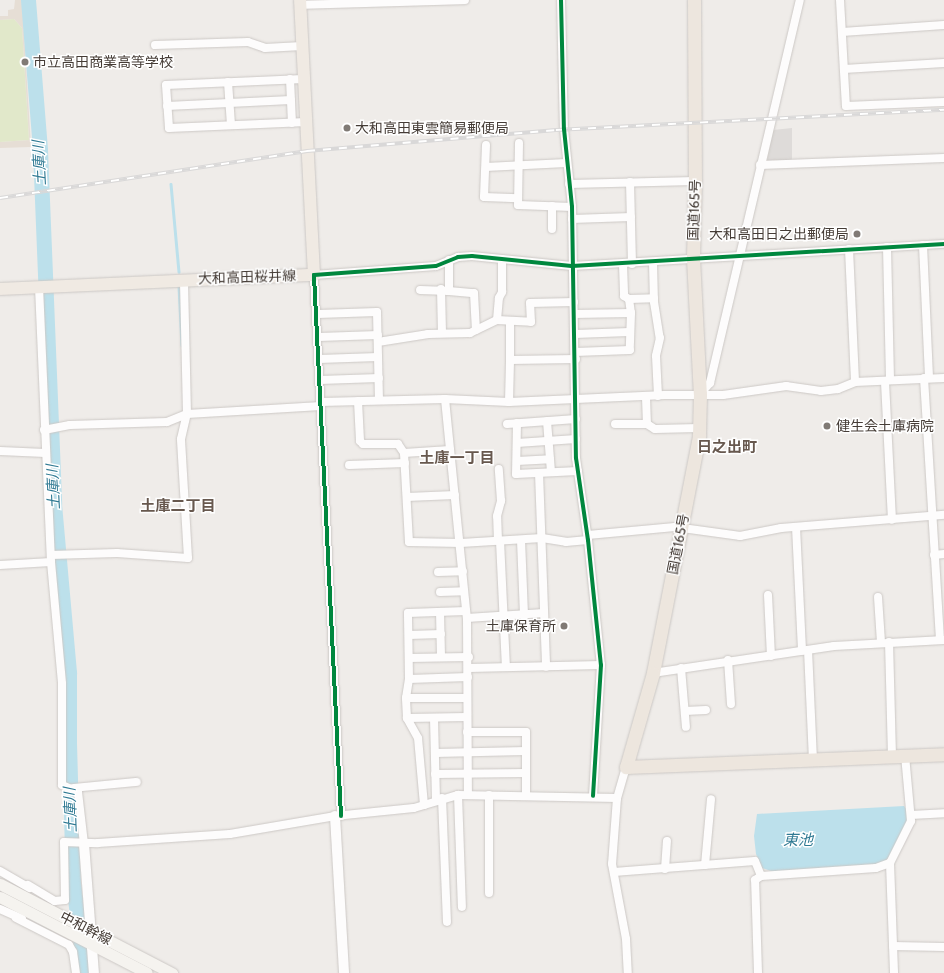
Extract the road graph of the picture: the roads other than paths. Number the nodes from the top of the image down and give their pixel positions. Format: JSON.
{"nodes":[{"id":1,"x":465,"y":0,"type":"edge"},
{"id":2,"x":561,"y":0,"type":"edge"},
{"id":3,"x":694,"y":0,"type":"edge"},
{"id":4,"x":800,"y":0,"type":"edge"},
{"id":5,"x":840,"y":0,"type":"edge"},
{"id":6,"x":300,"y":2,"type":"edge"},
{"id":7,"x":944,"y":25,"type":"edge"},
{"id":8,"x":842,"y":32,"type":"junction"},
{"id":9,"x":155,"y":45,"type":"dead end"},
{"id":10,"x":302,"y":46,"type":"junction"},
{"id":11,"x":944,"y":63,"type":"edge"},
{"id":12,"x":844,"y":69,"type":"junction"},
{"id":13,"x":290,"y":79,"type":"junction"},
{"id":14,"x":303,"y":79,"type":"junction"},
{"id":15,"x":228,"y":82,"type":"junction"},
{"id":16,"x":291,"y":100,"type":"junction"},
{"id":17,"x":944,"y":102,"type":"edge"},
{"id":18,"x":230,"y":103,"type":"junction"},
{"id":19,"x":168,"y":106,"type":"junction"},
{"id":20,"x":306,"y":122,"type":"junction"},
{"id":21,"x":292,"y":123,"type":"junction"},
{"id":22,"x":231,"y":125,"type":"junction"},
{"id":23,"x":519,"y":143,"type":"dead end"},
{"id":24,"x":486,"y":145,"type":"dead end"},
{"id":25,"x":944,"y":158,"type":"edge"},
{"id":26,"x":566,"y":163,"type":"junction"},
{"id":27,"x":760,"y":165,"type":"junction"},
{"id":28,"x":486,"y":167,"type":"junction"},
{"id":29,"x":519,"y":167,"type":"junction"},
{"id":30,"x":695,"y":181,"type":"junction"},
{"id":31,"x":630,"y":182,"type":"junction"},
{"id":32,"x":569,"y":184,"type":"junction"},
{"id":33,"x":518,"y":198,"type":"junction"},
{"id":34,"x":552,"y":206,"type":"junction"},
{"id":35,"x":572,"y":207,"type":"junction"},
{"id":36,"x":631,"y":217,"type":"junction"},
{"id":37,"x":572,"y":219,"type":"junction"},
{"id":38,"x":552,"y":229,"type":"dead end"},
{"id":39,"x":944,"y":244,"type":"edge"},
{"id":40,"x":923,"y":245,"type":"junction"},
{"id":41,"x":887,"y":247,"type":"junction"},
{"id":42,"x":849,"y":249,"type":"junction"},
{"id":43,"x":739,"y":255,"type":"junction"},
{"id":44,"x":693,"y":258,"type":"junction"},
{"id":45,"x":502,"y":259,"type":"junction"},
{"id":46,"x":449,"y":260,"type":"junction"},
{"id":47,"x":653,"y":262,"type":"junction"},
{"id":48,"x":623,"y":264,"type":"junction"},
{"id":49,"x":632,"y":264,"type":"junction"},
{"id":50,"x":572,"y":266,"type":"junction"},
{"id":51,"x":314,"y":275,"type":"junction"},
{"id":52,"x":184,"y":279,"type":"junction"},
{"id":53,"x":43,"y":286,"type":"junction"},
{"id":54,"x":0,"y":289,"type":"edge"},
{"id":55,"x":420,"y":290,"type":"dead end"},
{"id":56,"x":445,"y":290,"type":"junction"},
{"id":57,"x":654,"y":298,"type":"junction"},
{"id":58,"x":630,"y":299,"type":"junction"},
{"id":59,"x":574,"y":302,"type":"junction"},
{"id":60,"x":631,"y":313,"type":"junction"},
{"id":61,"x":318,"y":314,"type":"junction"},
{"id":62,"x":574,"y":314,"type":"junction"},
{"id":63,"x":497,"y":320,"type":"junction"},
{"id":64,"x":510,"y":323,"type":"junction"},
{"id":65,"x":476,"y":330,"type":"junction"},
{"id":66,"x":629,"y":332,"type":"junction"},
{"id":67,"x":442,"y":333,"type":"junction"},
{"id":68,"x":575,"y":334,"type":"junction"},
{"id":69,"x":318,"y":337,"type":"junction"},
{"id":70,"x":378,"y":338,"type":"junction"},
{"id":71,"x":378,"y":356,"type":"junction"},
{"id":72,"x":576,"y":356,"type":"junction"},
{"id":73,"x":319,"y":359,"type":"junction"},
{"id":74,"x":510,"y":360,"type":"junction"},
{"id":75,"x":379,"y":378,"type":"junction"},
{"id":76,"x":927,"y":378,"type":"junction"},
{"id":77,"x":944,"y":378,"type":"edge"},
{"id":78,"x":320,"y":380,"type":"junction"},
{"id":79,"x":888,"y":381,"type":"junction"},
{"id":80,"x":855,"y":382,"type":"junction"},
{"id":81,"x":700,"y":394,"type":"junction"},
{"id":82,"x":658,"y":396,"type":"junction"},
{"id":83,"x":646,"y":397,"type":"junction"},
{"id":84,"x":577,"y":398,"type":"junction"},
{"id":85,"x":445,"y":399,"type":"junction"},
{"id":86,"x":379,"y":400,"type":"junction"},
{"id":87,"x":358,"y":401,"type":"junction"},
{"id":88,"x":508,"y":402,"type":"junction"},
{"id":89,"x":321,"y":404,"type":"junction"},
{"id":90,"x":187,"y":414,"type":"junction"},
{"id":91,"x":576,"y":420,"type":"junction"},
{"id":92,"x":547,"y":421,"type":"junction"},
{"id":93,"x":517,"y":423,"type":"junction"},
{"id":94,"x":507,"y":424,"type":"dead end"},
{"id":95,"x":615,"y":424,"type":"dead end"},
{"id":96,"x":648,"y":424,"type":"junction"},
{"id":97,"x":699,"y":428,"type":"junction"},
{"id":98,"x":44,"y":430,"type":"junction"},
{"id":99,"x":576,"y":440,"type":"junction"},
{"id":100,"x":549,"y":441,"type":"junction"},
{"id":101,"x":517,"y":443,"type":"junction"},
{"id":102,"x":450,"y":450,"type":"junction"},
{"id":103,"x":0,"y":451,"type":"edge"},
{"id":104,"x":45,"y":453,"type":"junction"},
{"id":105,"x":404,"y":453,"type":"junction"},
{"id":106,"x":550,"y":459,"type":"junction"},
{"id":107,"x":517,"y":461,"type":"junction"},
{"id":108,"x":405,"y":464,"type":"junction"},
{"id":109,"x":349,"y":465,"type":"dead end"},
{"id":110,"x":499,"y":468,"type":"dead end"},
{"id":111,"x":578,"y":471,"type":"junction"},
{"id":112,"x":551,"y":472,"type":"junction"},
{"id":113,"x":539,"y":473,"type":"junction"},
{"id":114,"x":456,"y":494,"type":"junction"},
{"id":115,"x":407,"y":497,"type":"junction"},
{"id":116,"x":944,"y":515,"type":"edge"},
{"id":117,"x":932,"y":516,"type":"junction"},
{"id":118,"x":892,"y":520,"type":"junction"},
{"id":119,"x":796,"y":527,"type":"junction"},
{"id":120,"x":682,"y":528,"type":"junction"},
{"id":121,"x":542,"y":538,"type":"junction"},
{"id":122,"x":588,"y":538,"type":"junction"},
{"id":123,"x":521,"y":540,"type":"junction"},
{"id":124,"x":499,"y":541,"type":"junction"},
{"id":125,"x":461,"y":543,"type":"junction"},
{"id":126,"x":944,"y":554,"type":"edge"},
{"id":127,"x":934,"y":555,"type":"junction"},
{"id":128,"x":51,"y":557,"type":"junction"},
{"id":129,"x":0,"y":565,"type":"edge"},
{"id":130,"x":463,"y":571,"type":"junction"},
{"id":131,"x":438,"y":572,"type":"dead end"},
{"id":132,"x":464,"y":591,"type":"junction"},
{"id":133,"x":440,"y":592,"type":"dead end"},
{"id":134,"x":768,"y":595,"type":"dead end"},
{"id":135,"x":878,"y":597,"type":"dead end"},
{"id":136,"x":440,"y":612,"type":"junction"},
{"id":137,"x":544,"y":613,"type":"junction"},
{"id":138,"x":466,"y":614,"type":"junction"},
{"id":139,"x":503,"y":616,"type":"junction"},
{"id":140,"x":524,"y":616,"type":"junction"},
{"id":141,"x":441,"y":634,"type":"junction"},
{"id":142,"x":409,"y":635,"type":"junction"},
{"id":143,"x":942,"y":640,"type":"edge"},
{"id":144,"x":885,"y":642,"type":"junction"},
{"id":145,"x":805,"y":651,"type":"junction"},
{"id":146,"x":770,"y":656,"type":"junction"},
{"id":147,"x":441,"y":657,"type":"junction"},
{"id":148,"x":469,"y":657,"type":"junction"},
{"id":149,"x":409,"y":658,"type":"junction"},
{"id":150,"x":728,"y":660,"type":"junction"},
{"id":151,"x":601,"y":665,"type":"junction"},
{"id":152,"x":546,"y":666,"type":"junction"},
{"id":153,"x":506,"y":667,"type":"junction"},
{"id":154,"x":469,"y":668,"type":"junction"},
{"id":155,"x":681,"y":668,"type":"junction"},
{"id":156,"x":653,"y":673,"type":"junction"},
{"id":157,"x":468,"y":678,"type":"junction"},
{"id":158,"x":409,"y":679,"type":"junction"},
{"id":159,"x":406,"y":698,"type":"junction"},
{"id":160,"x":467,"y":698,"type":"junction"},
{"id":161,"x":731,"y":704,"type":"dead end"},
{"id":162,"x":706,"y":710,"type":"dead end"},
{"id":163,"x":685,"y":711,"type":"junction"},
{"id":164,"x":467,"y":717,"type":"junction"},
{"id":165,"x":407,"y":718,"type":"junction"},
{"id":166,"x":434,"y":718,"type":"junction"},
{"id":167,"x":686,"y":727,"type":"dead end"},
{"id":168,"x":467,"y":732,"type":"junction"},
{"id":169,"x":526,"y":751,"type":"junction"},
{"id":170,"x":435,"y":753,"type":"junction"},
{"id":171,"x":467,"y":753,"type":"junction"},
{"id":172,"x":944,"y":754,"type":"edge"},
{"id":173,"x":899,"y":755,"type":"junction"},
{"id":174,"x":813,"y":760,"type":"junction"},
{"id":175,"x":626,"y":767,"type":"junction"},
{"id":176,"x":467,"y":773,"type":"junction"},
{"id":177,"x":526,"y":773,"type":"junction"},
{"id":178,"x":435,"y":774,"type":"junction"},
{"id":179,"x":137,"y":782,"type":"dead end"},
{"id":180,"x":72,"y":788,"type":"junction"},
{"id":181,"x":468,"y":795,"type":"junction"},
{"id":182,"x":489,"y":795,"type":"junction"},
{"id":183,"x":526,"y":795,"type":"junction"},
{"id":184,"x":458,"y":796,"type":"junction"},
{"id":185,"x":593,"y":796,"type":"junction"},
{"id":186,"x":618,"y":798,"type":"junction"},
{"id":187,"x":711,"y":799,"type":"dead end"},
{"id":188,"x":439,"y":800,"type":"junction"},
{"id":189,"x":424,"y":805,"type":"junction"},
{"id":190,"x":944,"y":813,"type":"edge"},
{"id":191,"x":911,"y":815,"type":"junction"},
{"id":192,"x":338,"y":816,"type":"junction"},
{"id":193,"x":667,"y":841,"type":"dead end"},
{"id":194,"x":84,"y":844,"type":"junction"},
{"id":195,"x":890,"y":863,"type":"junction"},
{"id":196,"x":705,"y":865,"type":"junction"},
{"id":197,"x":665,"y":868,"type":"junction"},
{"id":198,"x":0,"y":870,"type":"edge"},
{"id":199,"x":614,"y":872,"type":"junction"},
{"id":200,"x":761,"y":876,"type":"junction"},
{"id":201,"x":0,"y":884,"type":"edge"},
{"id":202,"x":28,"y":886,"type":"junction"},
{"id":203,"x":490,"y":893,"type":"dead end"},
{"id":204,"x":0,"y":897,"type":"edge"},
{"id":205,"x":462,"y":907,"type":"dead end"},
{"id":206,"x":46,"y":908,"type":"junction"},
{"id":207,"x":0,"y":909,"type":"edge"},
{"id":208,"x":16,"y":918,"type":"junction"},
{"id":209,"x":447,"y":922,"type":"dead end"},
{"id":210,"x":86,"y":928,"type":"junction"},
{"id":211,"x":72,"y":935,"type":"junction"},
{"id":212,"x":89,"y":943,"type":"junction"},
{"id":213,"x":892,"y":946,"type":"junction"},
{"id":214,"x":944,"y":947,"type":"edge"},
{"id":215,"x":76,"y":973,"type":"edge"},
{"id":216,"x":94,"y":973,"type":"edge"},
{"id":217,"x":147,"y":973,"type":"edge"},
{"id":218,"x":172,"y":973,"type":"edge"},
{"id":219,"x":344,"y":973,"type":"edge"},
{"id":220,"x":628,"y":973,"type":"edge"},
{"id":221,"x":758,"y":973,"type":"edge"},
{"id":222,"x":894,"y":973,"type":"edge"}],
"edges":[{"from":1,"to":6,"type":"street"},
{"from":2,"to":26,"type":"street"},
{"from":3,"to":30,"type":"highway","name":"国道165号"},
{"from":4,"to":27,"type":"street"},
{"from":5,"to":8,"type":"street"},
{"from":6,"to":10,"type":"main road","name":"大和高田桜井線"},
{"from":7,"to":8,"type":"street"},
{"from":8,"to":12,"type":"street"},
{"from":9,"to":10,"type":"street"},
{"from":10,"to":14,"type":"main road","name":"大和高田桜井線"},
{"from":11,"to":12,"type":"street"},
{"from":12,"to":17,"type":"street"},
{"from":13,"to":14,"type":"street"},
{"from":13,"to":15,"type":"street"},
{"from":13,"to":16,"type":"street"},
{"from":14,"to":20,"type":"main road","name":"大和高田桜井線"},
{"from":15,"to":18,"type":"street"},
{"from":15,"to":19,"type":"street"},
{"from":16,"to":18,"type":"street"},
{"from":16,"to":21,"type":"street"},
{"from":18,"to":19,"type":"street"},
{"from":18,"to":22,"type":"street"},
{"from":19,"to":22,"type":"street"},
{"from":20,"to":21,"type":"street"},
{"from":20,"to":51,"type":"main road","name":"大和高田桜井線"},
{"from":21,"to":22,"type":"street"},
{"from":23,"to":29,"type":"street"},
{"from":24,"to":28,"type":"street"},
{"from":25,"to":27,"type":"street"},
{"from":26,"to":29,"type":"street"},
{"from":26,"to":32,"type":"street"},
{"from":27,"to":43,"type":"street"},
{"from":28,"to":29,"type":"street"},
{"from":28,"to":33,"type":"street"},
{"from":29,"to":33,"type":"street"},
{"from":30,"to":31,"type":"street"},
{"from":30,"to":44,"type":"highway","name":"国道165号"},
{"from":31,"to":32,"type":"street"},
{"from":31,"to":36,"type":"street"},
{"from":32,"to":35,"type":"street"},
{"from":33,"to":34,"type":"street"},
{"from":34,"to":35,"type":"street"},
{"from":34,"to":38,"type":"street"},
{"from":35,"to":37,"type":"street"},
{"from":36,"to":37,"type":"street"},
{"from":36,"to":49,"type":"street"},
{"from":37,"to":50,"type":"street"},
{"from":39,"to":40,"type":"street"},
{"from":40,"to":41,"type":"street"},
{"from":40,"to":76,"type":"street"},
{"from":41,"to":42,"type":"street"},
{"from":41,"to":79,"type":"street"},
{"from":42,"to":43,"type":"street"},
{"from":42,"to":80,"type":"street"},
{"from":43,"to":44,"type":"street"},
{"from":43,"to":81,"type":"street"},
{"from":44,"to":47,"type":"street"},
{"from":44,"to":81,"type":"highway","name":"国道165号"},
{"from":45,"to":46,"type":"street"},
{"from":45,"to":50,"type":"street"},
{"from":45,"to":63,"type":"street"},
{"from":46,"to":51,"type":"street"},
{"from":46,"to":56,"type":"street"},
{"from":47,"to":49,"type":"street"},
{"from":47,"to":57,"type":"street"},
{"from":48,"to":49,"type":"street"},
{"from":48,"to":50,"type":"street"},
{"from":48,"to":58,"type":"street"},
{"from":50,"to":59,"type":"street"},
{"from":51,"to":52,"type":"main road","name":"大和高田桜井線"},
{"from":51,"to":61,"type":"street"},
{"from":52,"to":53,"type":"main road","name":"大和高田桜井線"},
{"from":52,"to":90,"type":"street"},
{"from":53,"to":54,"type":"main road","name":"大和高田桜井線"},
{"from":53,"to":98,"type":"street"},
{"from":55,"to":56,"type":"street"},
{"from":56,"to":65,"type":"street"},
{"from":56,"to":67,"type":"street"},
{"from":57,"to":58,"type":"street"},
{"from":57,"to":82,"type":"street"},
{"from":58,"to":60,"type":"street"},
{"from":59,"to":62,"type":"street"},
{"from":59,"to":64,"type":"street"},
{"from":60,"to":62,"type":"street"},
{"from":60,"to":66,"type":"street"},
{"from":61,"to":69,"type":"street"},
{"from":61,"to":70,"type":"street"},
{"from":62,"to":68,"type":"street"},
{"from":63,"to":64,"type":"street"},
{"from":63,"to":65,"type":"street"},
{"from":64,"to":74,"type":"street"},
{"from":65,"to":67,"type":"street"},
{"from":66,"to":68,"type":"street"},
{"from":66,"to":72,"type":"street"},
{"from":67,"to":70,"type":"street"},
{"from":68,"to":72,"type":"street"},
{"from":69,"to":70,"type":"street"},
{"from":69,"to":73,"type":"street"},
{"from":70,"to":71,"type":"street"},
{"from":71,"to":73,"type":"street"},
{"from":71,"to":75,"type":"street"},
{"from":72,"to":74,"type":"street"},
{"from":72,"to":84,"type":"street"},
{"from":73,"to":78,"type":"street"},
{"from":74,"to":88,"type":"street"},
{"from":75,"to":78,"type":"street"},
{"from":75,"to":86,"type":"street"},
{"from":76,"to":77,"type":"street"},
{"from":76,"to":79,"type":"street"},
{"from":76,"to":117,"type":"street"},
{"from":78,"to":89,"type":"street"},
{"from":79,"to":80,"type":"street"},
{"from":79,"to":118,"type":"street"},
{"from":80,"to":81,"type":"street"},
{"from":81,"to":82,"type":"street"},
{"from":81,"to":97,"type":"highway","name":"国道165号"},
{"from":82,"to":83,"type":"street"},
{"from":83,"to":84,"type":"street"},
{"from":83,"to":96,"type":"street"},
{"from":84,"to":88,"type":"street"},
{"from":84,"to":91,"type":"street"},
{"from":85,"to":86,"type":"street"},
{"from":85,"to":88,"type":"street"},
{"from":85,"to":102,"type":"street"},
{"from":86,"to":87,"type":"street"},
{"from":87,"to":89,"type":"street"},
{"from":87,"to":105,"type":"street"},
{"from":89,"to":90,"type":"street"},
{"from":89,"to":192,"type":"street"},
{"from":90,"to":98,"type":"street"},
{"from":90,"to":128,"type":"street"},
{"from":91,"to":92,"type":"street"},
{"from":91,"to":99,"type":"street"},
{"from":92,"to":93,"type":"street"},
{"from":92,"to":100,"type":"street"},
{"from":93,"to":94,"type":"street"},
{"from":93,"to":101,"type":"street"},
{"from":95,"to":96,"type":"street"},
{"from":96,"to":97,"type":"street"},
{"from":97,"to":120,"type":"highway","name":"国道165号"},
{"from":98,"to":104,"type":"street"},
{"from":99,"to":100,"type":"street"},
{"from":99,"to":111,"type":"street"},
{"from":100,"to":101,"type":"street"},
{"from":100,"to":106,"type":"street"},
{"from":101,"to":107,"type":"street"},
{"from":102,"to":105,"type":"street"},
{"from":102,"to":114,"type":"street"},
{"from":103,"to":104,"type":"street"},
{"from":104,"to":128,"type":"street"},
{"from":105,"to":108,"type":"street"},
{"from":106,"to":107,"type":"street"},
{"from":106,"to":112,"type":"street"},
{"from":107,"to":113,"type":"street"},
{"from":108,"to":109,"type":"street"},
{"from":108,"to":115,"type":"street"},
{"from":110,"to":124,"type":"street"},
{"from":111,"to":112,"type":"street"},
{"from":111,"to":122,"type":"street"},
{"from":112,"to":113,"type":"street"},
{"from":113,"to":121,"type":"street"},
{"from":114,"to":115,"type":"street"},
{"from":114,"to":125,"type":"street"},
{"from":115,"to":125,"type":"street"},
{"from":116,"to":117,"type":"street"},
{"from":117,"to":118,"type":"street"},
{"from":117,"to":127,"type":"street"},
{"from":118,"to":119,"type":"street"},
{"from":119,"to":120,"type":"street"},
{"from":119,"to":145,"type":"street"},
{"from":120,"to":122,"type":"street"},
{"from":120,"to":156,"type":"highway","name":"国道165号"},
{"from":121,"to":122,"type":"street"},
{"from":121,"to":123,"type":"street"},
{"from":121,"to":137,"type":"street"},
{"from":122,"to":151,"type":"street"},
{"from":123,"to":124,"type":"street"},
{"from":123,"to":140,"type":"street"},
{"from":124,"to":125,"type":"street"},
{"from":124,"to":139,"type":"street"},
{"from":125,"to":130,"type":"street"},
{"from":126,"to":127,"type":"street"},
{"from":127,"to":143,"type":"street"},
{"from":128,"to":129,"type":"street"},
{"from":128,"to":180,"type":"street"},
{"from":130,"to":131,"type":"street"},
{"from":130,"to":132,"type":"street"},
{"from":132,"to":133,"type":"street"},
{"from":132,"to":138,"type":"street"},
{"from":134,"to":146,"type":"street"},
{"from":135,"to":144,"type":"street"},
{"from":136,"to":138,"type":"street"},
{"from":136,"to":141,"type":"street"},
{"from":136,"to":142,"type":"street"},
{"from":137,"to":140,"type":"street"},
{"from":137,"to":152,"type":"street"},
{"from":138,"to":139,"type":"street"},
{"from":138,"to":148,"type":"street"},
{"from":139,"to":140,"type":"street"},
{"from":139,"to":153,"type":"street"},
{"from":141,"to":142,"type":"street"},
{"from":141,"to":147,"type":"street"},
{"from":142,"to":149,"type":"street"},
{"from":143,"to":144,"type":"street"},
{"from":144,"to":145,"type":"street"},
{"from":144,"to":173,"type":"street"},
{"from":145,"to":146,"type":"street"},
{"from":145,"to":174,"type":"street"},
{"from":146,"to":150,"type":"street"},
{"from":147,"to":148,"type":"street"},
{"from":147,"to":149,"type":"street"},
{"from":148,"to":154,"type":"street"},
{"from":149,"to":158,"type":"street"},
{"from":150,"to":155,"type":"street"},
{"from":150,"to":161,"type":"street"},
{"from":151,"to":152,"type":"street"},
{"from":151,"to":185,"type":"street"},
{"from":152,"to":153,"type":"street"},
{"from":153,"to":154,"type":"street"},
{"from":154,"to":157,"type":"street"},
{"from":155,"to":156,"type":"street"},
{"from":155,"to":163,"type":"street"},
{"from":156,"to":175,"type":"highway","name":"国道165号"},
{"from":157,"to":158,"type":"street"},
{"from":157,"to":160,"type":"street"},
{"from":158,"to":159,"type":"street"},
{"from":159,"to":160,"type":"street"},
{"from":159,"to":165,"type":"street"},
{"from":160,"to":164,"type":"street"},
{"from":162,"to":163,"type":"street"},
{"from":163,"to":167,"type":"street"},
{"from":164,"to":166,"type":"street"},
{"from":164,"to":168,"type":"street"},
{"from":165,"to":166,"type":"street"},
{"from":165,"to":189,"type":"street"},
{"from":166,"to":170,"type":"street"},
{"from":168,"to":169,"type":"street"},
{"from":168,"to":171,"type":"street"},
{"from":169,"to":171,"type":"street"},
{"from":169,"to":177,"type":"street"},
{"from":170,"to":171,"type":"street"},
{"from":170,"to":178,"type":"street"},
{"from":171,"to":176,"type":"street"},
{"from":172,"to":173,"type":"highway"},
{"from":173,"to":174,"type":"highway"},
{"from":173,"to":191,"type":"street"},
{"from":174,"to":175,"type":"highway"},
{"from":175,"to":186,"type":"street"},
{"from":176,"to":177,"type":"street"},
{"from":176,"to":178,"type":"street"},
{"from":176,"to":181,"type":"street"},
{"from":177,"to":183,"type":"street"},
{"from":178,"to":188,"type":"street"},
{"from":179,"to":180,"type":"street"},
{"from":180,"to":194,"type":"street"},
{"from":181,"to":182,"type":"street"},
{"from":181,"to":184,"type":"street"},
{"from":182,"to":183,"type":"street"},
{"from":182,"to":203,"type":"street"},
{"from":183,"to":185,"type":"street"},
{"from":184,"to":188,"type":"street"},
{"from":184,"to":205,"type":"street"},
{"from":185,"to":186,"type":"street"},
{"from":186,"to":199,"type":"street"},
{"from":187,"to":196,"type":"street"},
{"from":188,"to":189,"type":"street"},
{"from":188,"to":209,"type":"street"},
{"from":189,"to":192,"type":"street"},
{"from":190,"to":191,"type":"street"},
{"from":191,"to":195,"type":"street"},
{"from":192,"to":194,"type":"street"},
{"from":192,"to":219,"type":"street"},
{"from":193,"to":197,"type":"street"},
{"from":194,"to":202,"type":"street"},
{"from":194,"to":210,"type":"street"},
{"from":195,"to":200,"type":"street"},
{"from":195,"to":213,"type":"street"},
{"from":196,"to":197,"type":"street"},
{"from":196,"to":200,"type":"street"},
{"from":197,"to":199,"type":"street"},
{"from":198,"to":202,"type":"street"},
{"from":199,"to":220,"type":"street"},
{"from":200,"to":221,"type":"street"},
{"from":201,"to":206,"type":"main road","name":"中和幹線"},
{"from":202,"to":206,"type":"street"},
{"from":204,"to":211,"type":"main road","name":"中和幹線"},
{"from":206,"to":210,"type":"main road","name":"中和幹線"},
{"from":207,"to":208,"type":"street"},
{"from":208,"to":211,"type":"street"},
{"from":208,"to":215,"type":"street"},
{"from":210,"to":212,"type":"street"},
{"from":210,"to":218,"type":"main road","name":"中和幹線"},
{"from":211,"to":212,"type":"main road","name":"中和幹線"},
{"from":212,"to":216,"type":"street"},
{"from":212,"to":217,"type":"main road","name":"中和幹線"},
{"from":213,"to":214,"type":"street"},
{"from":213,"to":222,"type":"street"}]}
